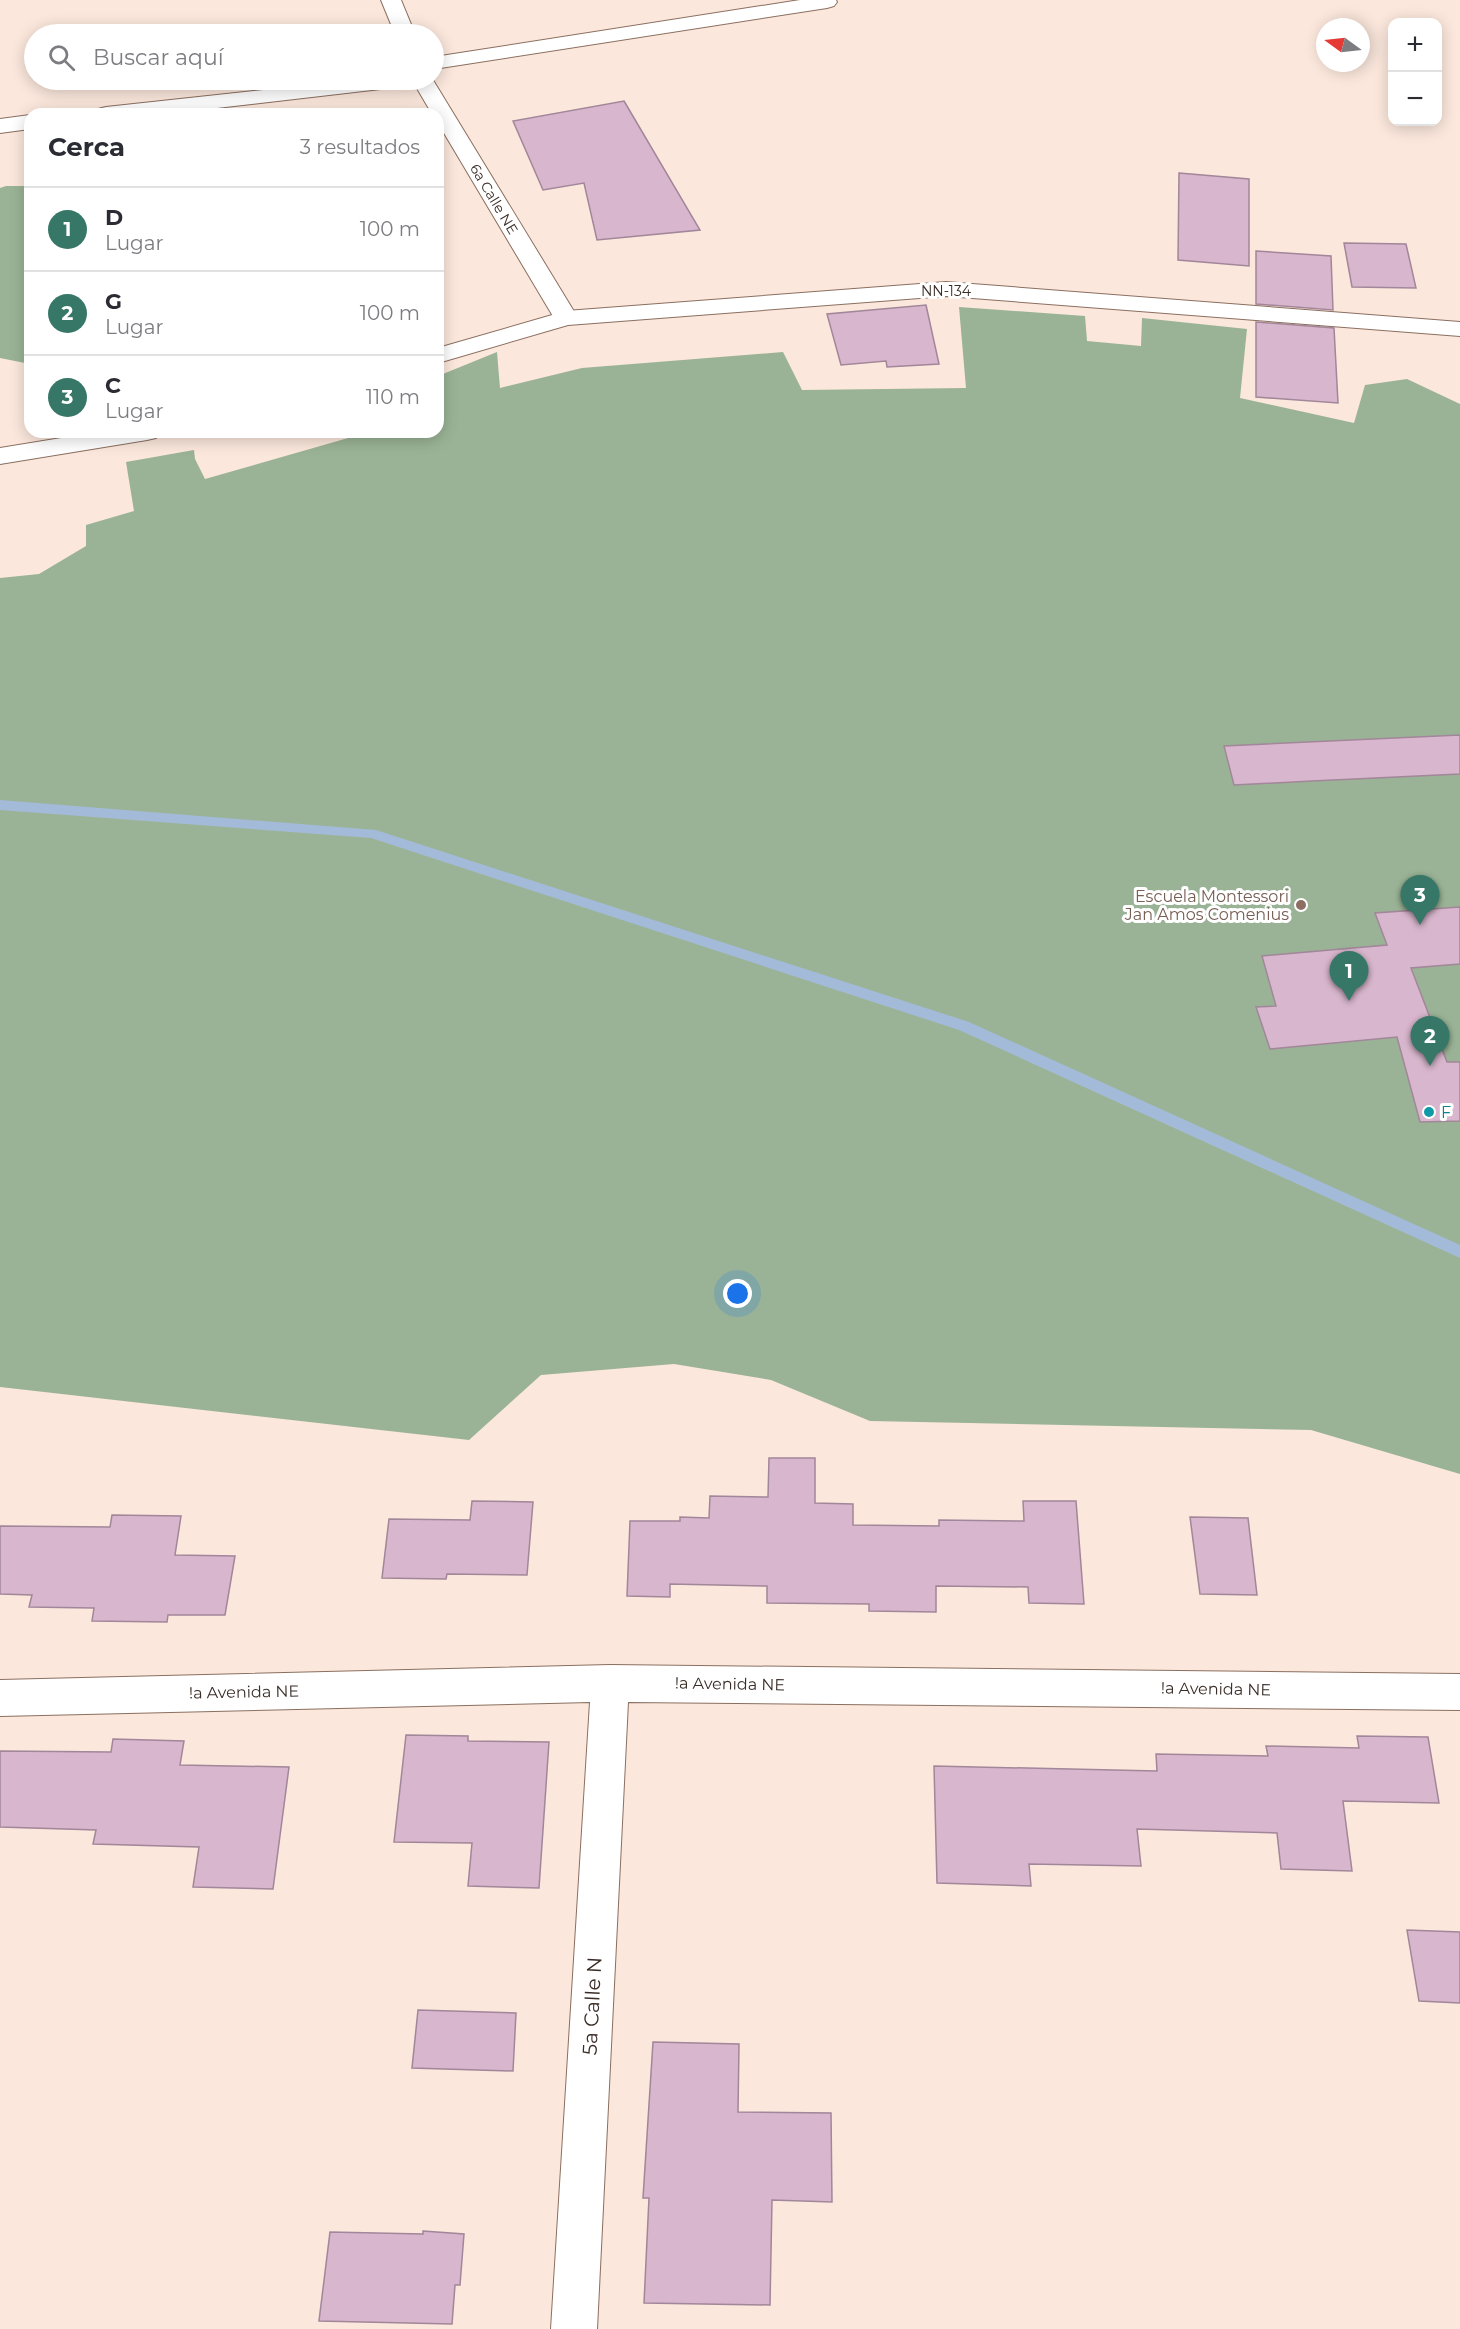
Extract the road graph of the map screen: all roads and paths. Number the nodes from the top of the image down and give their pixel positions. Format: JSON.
{"nodes":[{"id":1,"x":391,"y":0,"type":"edge"},
{"id":2,"x":827,"y":2,"type":"dead end"},
{"id":3,"x":401,"y":24,"type":"edge"},
{"id":4,"x":444,"y":61,"type":"edge"},
{"id":5,"x":321,"y":90,"type":"edge"},
{"id":6,"x":429,"y":90,"type":"edge"},
{"id":7,"x":160,"y":108,"type":"edge"},
{"id":8,"x":440,"y":108,"type":"edge"},
{"id":9,"x":444,"y":115,"type":"edge"},
{"id":10,"x":24,"y":123,"type":"edge"},
{"id":11,"x":0,"y":126,"type":"edge"},
{"id":12,"x":566,"y":318,"type":"junction"},
{"id":13,"x":1460,"y":329,"type":"edge"},
{"id":14,"x":444,"y":354,"type":"edge"},
{"id":15,"x":110,"y":438,"type":"edge"},
{"id":16,"x":0,"y":456,"type":"edge"},
{"id":17,"x":610,"y":1683,"type":"junction"},
{"id":18,"x":1460,"y":1692,"type":"edge"},
{"id":19,"x":0,"y":1698,"type":"edge"},
{"id":20,"x":574,"y":2329,"type":"edge"}],
"edges":[{"from":1,"to":3,"type":"street"},
{"from":2,"to":4,"type":"street"},
{"from":5,"to":7,"type":"street"},
{"from":6,"to":8,"type":"street","name":"6a Calle NE"},
{"from":9,"to":12,"type":"street","name":"6a Calle NE"},
{"from":10,"to":11,"type":"street"},
{"from":12,"to":13,"type":"street","name":"NN-134","number":"NN-134"},
{"from":12,"to":14,"type":"street","name":"NN-134","number":"NN-134"},
{"from":15,"to":16,"type":"street"},
{"from":17,"to":18,"type":"street","name":"!a Avenida NE"},
{"from":17,"to":19,"type":"street","name":"!a Avenida NE"},
{"from":17,"to":20,"type":"street","name":"5a Calle N"}]}
